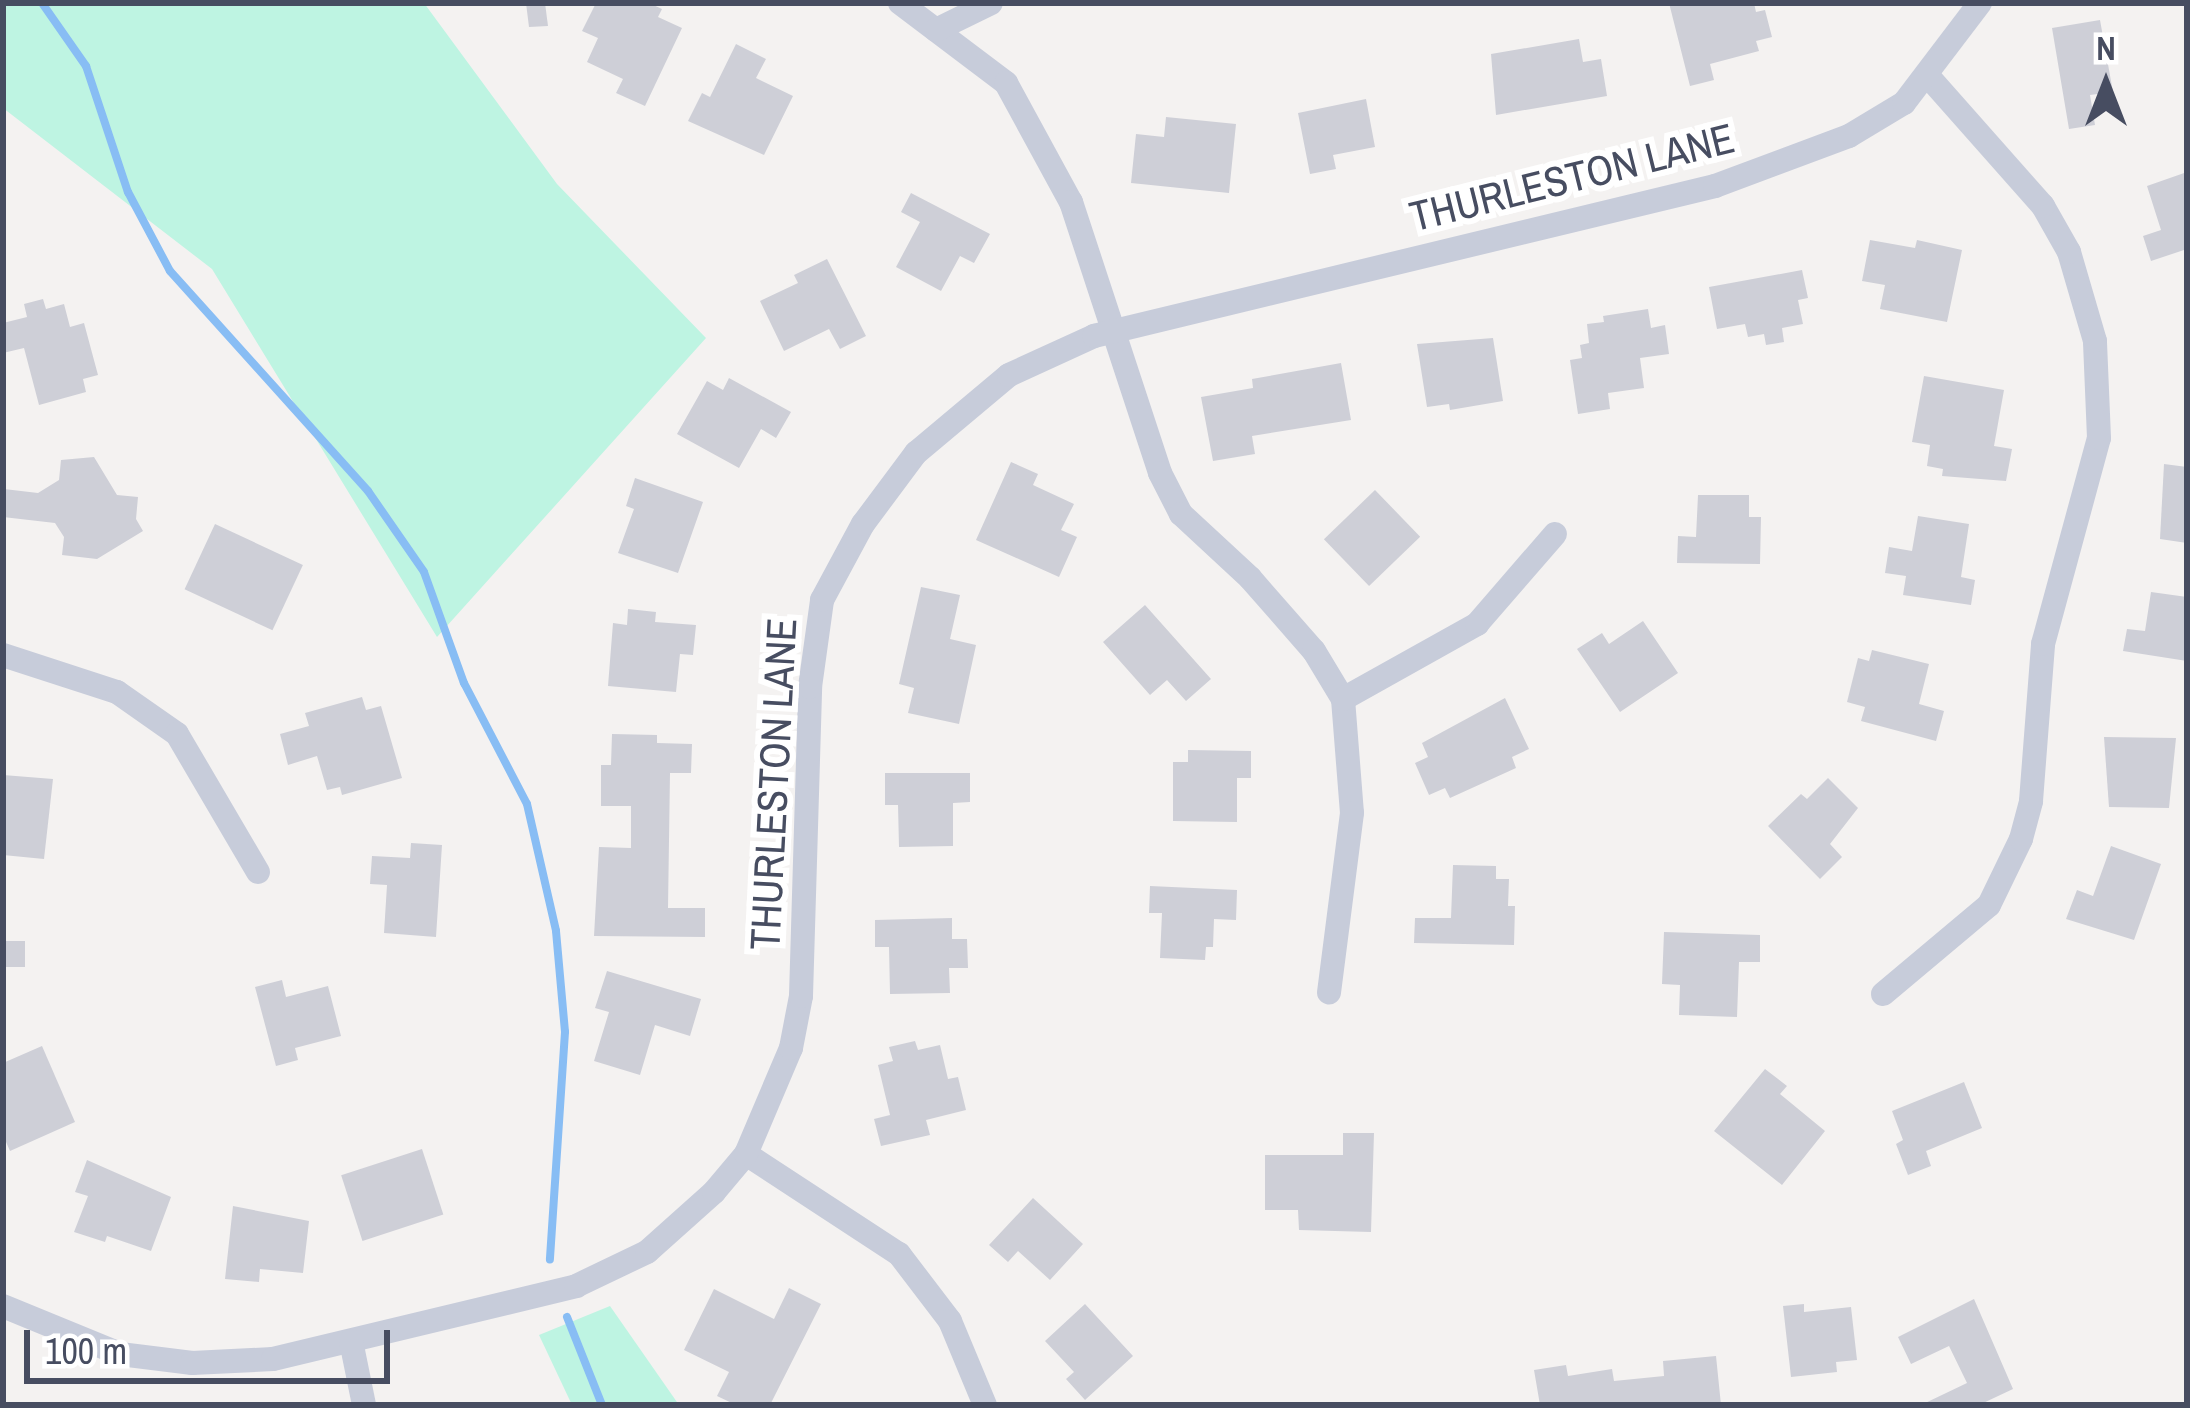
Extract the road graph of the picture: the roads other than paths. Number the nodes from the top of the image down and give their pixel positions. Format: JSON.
{"nodes":[{"id":1,"x":900,"y":3,"type":"edge"},
{"id":2,"x":991,"y":3,"type":"edge"},
{"id":3,"x":1980,"y":3,"type":"edge"},
{"id":4,"x":936,"y":30,"type":"junction"},
{"id":5,"x":1928,"y":76,"type":"junction"},
{"id":6,"x":1115,"y":329,"type":"junction"},
{"id":7,"x":1555,"y":534,"type":"dead end"},
{"id":8,"x":3,"y":656,"type":"edge"},
{"id":9,"x":1343,"y":699,"type":"junction"},
{"id":10,"x":258,"y":872,"type":"dead end"},
{"id":11,"x":1329,"y":993,"type":"dead end"},
{"id":12,"x":1883,"y":994,"type":"dead end"},
{"id":13,"x":746,"y":1154,"type":"junction"},
{"id":14,"x":3,"y":1306,"type":"edge"},
{"id":15,"x":351,"y":1341,"type":"junction"},
{"id":16,"x":364,"y":1405,"type":"edge"},
{"id":17,"x":985,"y":1405,"type":"edge"}],
"edges":[{"from":1,"to":4,"type":"street"},
{"from":2,"to":4,"type":"street"},
{"from":3,"to":5,"type":"street","name":"THURLESTON LANE"},
{"from":4,"to":6,"type":"street"},
{"from":5,"to":6,"type":"street","name":"THURLESTON LANE"},
{"from":5,"to":12,"type":"street"},
{"from":6,"to":9,"type":"street"},
{"from":6,"to":13,"type":"street","name":"THURLESTON LANE"},
{"from":7,"to":9,"type":"street"},
{"from":8,"to":10,"type":"street"},
{"from":9,"to":11,"type":"street"},
{"from":13,"to":15,"type":"street","name":"THURLESTON LANE"},
{"from":13,"to":17,"type":"street"},
{"from":14,"to":15,"type":"street","name":"THURLESTON LANE"},
{"from":15,"to":16,"type":"street"}]}
